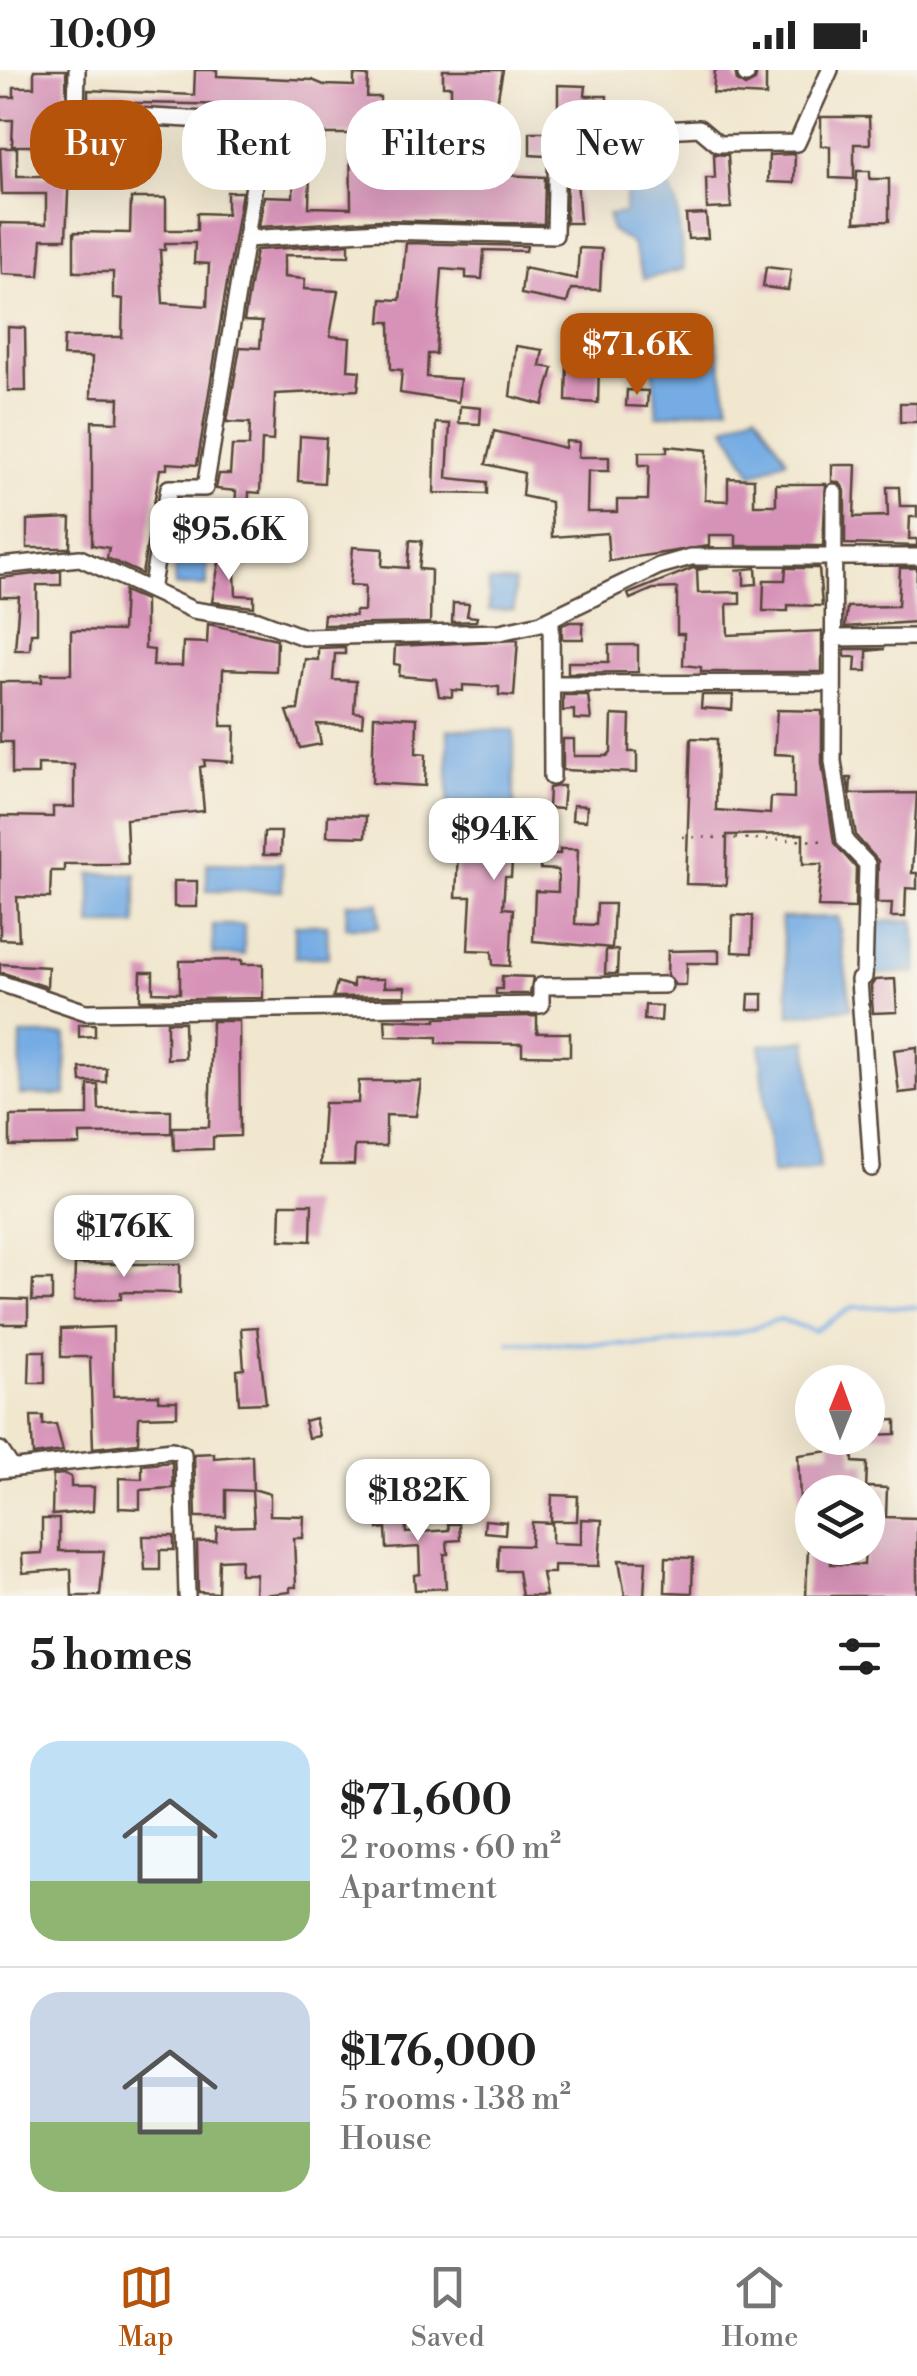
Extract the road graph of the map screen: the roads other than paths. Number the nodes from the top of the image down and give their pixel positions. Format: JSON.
{"nodes":[{"id":1,"x":77,"y":70,"type":"edge"},
{"id":2,"x":830,"y":70,"type":"edge"},
{"id":3,"x":246,"y":239,"type":"junction"},
{"id":4,"x":834,"y":492,"type":"dead end"},
{"id":5,"x":833,"y":556,"type":"junction"},
{"id":6,"x":917,"y":556,"type":"edge"},
{"id":7,"x":0,"y":566,"type":"edge"},
{"id":8,"x":151,"y":590,"type":"junction"},
{"id":9,"x":551,"y":618,"type":"junction"},
{"id":10,"x":917,"y":636,"type":"edge"},
{"id":11,"x":832,"y":638,"type":"junction"},
{"id":12,"x":832,"y":683,"type":"junction"},
{"id":13,"x":554,"y":684,"type":"junction"},
{"id":14,"x":552,"y":777,"type":"dead end"},
{"id":15,"x":0,"y":983,"type":"edge"},
{"id":16,"x":664,"y":985,"type":"dead end"},
{"id":17,"x":872,"y":1168,"type":"dead end"},
{"id":18,"x":0,"y":1450,"type":"edge"},
{"id":19,"x":6,"y":1469,"type":"edge"},
{"id":20,"x":187,"y":1596,"type":"edge"}],
"edges":[{"from":1,"to":3,"type":"street"},
{"from":2,"to":3,"type":"street"},
{"from":3,"to":8,"type":"street"},
{"from":4,"to":5,"type":"street"},
{"from":5,"to":6,"type":"street"},
{"from":5,"to":9,"type":"street"},
{"from":5,"to":11,"type":"street"},
{"from":7,"to":8,"type":"street"},
{"from":8,"to":9,"type":"street"},
{"from":9,"to":13,"type":"street"},
{"from":10,"to":11,"type":"street"},
{"from":11,"to":12,"type":"street"},
{"from":12,"to":13,"type":"street"},
{"from":12,"to":17,"type":"street"},
{"from":13,"to":14,"type":"street"},
{"from":15,"to":16,"type":"street"},
{"from":18,"to":19,"type":"street"},
{"from":19,"to":20,"type":"street"}]}
